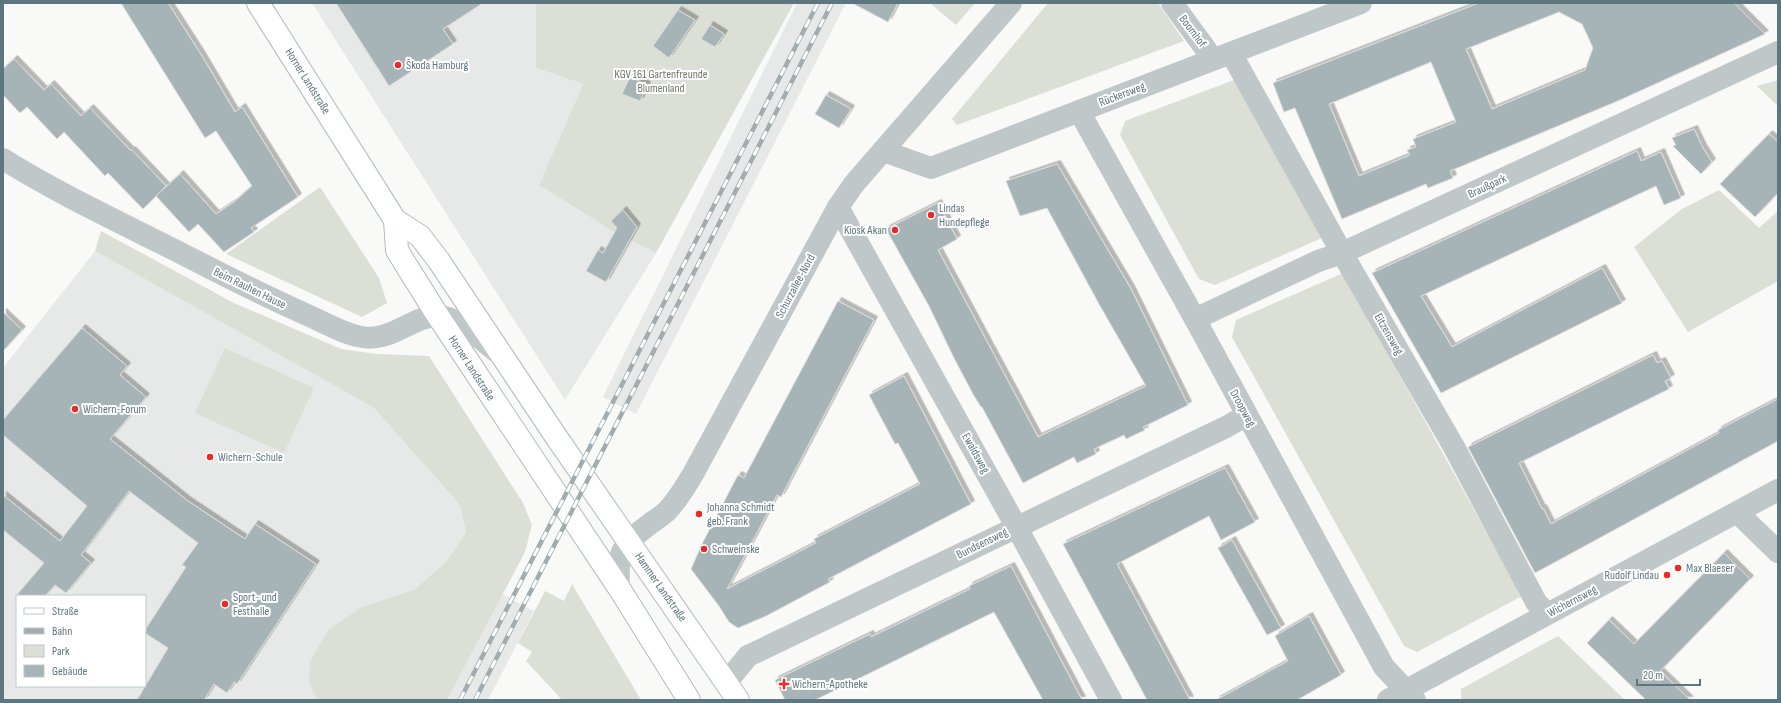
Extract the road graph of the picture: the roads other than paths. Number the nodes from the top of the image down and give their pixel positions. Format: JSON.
{"nodes":[{"id":1,"x":258,"y":3,"type":"edge"},
{"id":2,"x":1011,"y":3,"type":"edge"},
{"id":3,"x":1172,"y":3,"type":"edge"},
{"id":4,"x":1361,"y":3,"type":"edge"},
{"id":5,"x":1778,"y":52,"type":"edge"},
{"id":6,"x":1222,"y":56,"type":"junction"},
{"id":7,"x":1079,"y":111,"type":"junction"},
{"id":8,"x":883,"y":151,"type":"junction"},
{"id":9,"x":3,"y":159,"type":"edge"},
{"id":10,"x":838,"y":207,"type":"junction"},
{"id":11,"x":395,"y":220,"type":"junction"},
{"id":12,"x":1342,"y":253,"type":"junction"},
{"id":13,"x":438,"y":316,"type":"junction"},
{"id":14,"x":1195,"y":319,"type":"junction"},
{"id":15,"x":502,"y":355,"type":"junction"},
{"id":16,"x":1247,"y":415,"type":"junction"},
{"id":17,"x":583,"y":475,"type":"joint"},
{"id":18,"x":1778,"y":490,"type":"edge"},
{"id":19,"x":1738,"y":513,"type":"junction"},
{"id":20,"x":1016,"y":526,"type":"junction"},
{"id":21,"x":628,"y":541,"type":"junction"},
{"id":22,"x":1778,"y":552,"type":"edge"},
{"id":23,"x":619,"y":588,"type":"junction"},
{"id":24,"x":1547,"y":614,"type":"junction"},
{"id":25,"x":732,"y":692,"type":"edge"},
{"id":26,"x":688,"y":697,"type":"edge"},
{"id":27,"x":1402,"y":697,"type":"edge"},
{"id":28,"x":1111,"y":700,"type":"edge"}],
"edges":[{"from":1,"to":11,"type":"main road","name":"Horner Landstraße"},
{"from":2,"to":8,"type":"street","name":"Schurzallee-Nord"},
{"from":3,"to":6,"type":"street","name":"Boomhof"},
{"from":4,"to":6,"type":"street","name":"Rückersweg"},
{"from":5,"to":12,"type":"street","name":"Braußpark"},
{"from":6,"to":7,"type":"street","name":"Rückersweg"},
{"from":6,"to":12,"type":"street","name":"Eitzensweg"},
{"from":7,"to":8,"type":"street","name":"Rückersweg"},
{"from":7,"to":14,"type":"street","name":"Droopweg"},
{"from":8,"to":10,"type":"street","name":"Schurzallee-Nord"},
{"from":9,"to":13,"type":"street","name":"Beim Rauhen Hause"},
{"from":10,"to":20,"type":"street","name":"Ewaldsweg"},
{"from":10,"to":21,"type":"street","name":"Schurzallee-Nord"},
{"from":11,"to":13,"type":"main road","name":"Horner Landstraße"},
{"from":11,"to":15,"type":"main road","name":"Horner Landstraße"},
{"from":12,"to":14,"type":"street","name":"Braußpark"},
{"from":12,"to":24,"type":"street","name":"Eitzensweg"},
{"from":13,"to":15,"type":"street"},
{"from":13,"to":23,"type":"main road","name":"Horner Landstraße"},
{"from":14,"to":16,"type":"street","name":"Droopweg"},
{"from":15,"to":17,"type":"main road","name":"Horner Landstraße"},
{"from":16,"to":20,"type":"street","name":"Bundsensweg"},
{"from":16,"to":27,"type":"street","name":"Droopweg"},
{"from":17,"to":21,"type":"main road","name":"Hammer Landstraße"},
{"from":18,"to":19,"type":"street","name":"Wichernsweg"},
{"from":19,"to":22,"type":"street"},
{"from":19,"to":24,"type":"street","name":"Wichernsweg"},
{"from":20,"to":25,"type":"street","name":"Bundsensweg"},
{"from":20,"to":28,"type":"street","name":"Ewaldsweg"},
{"from":21,"to":23,"type":"street","name":"Schurzallee-Nord"},
{"from":21,"to":25,"type":"main road","name":"Hammer Landstraße"},
{"from":23,"to":26,"type":"main road"},
{"from":24,"to":27,"type":"street","name":"Wichernsweg"}]}
